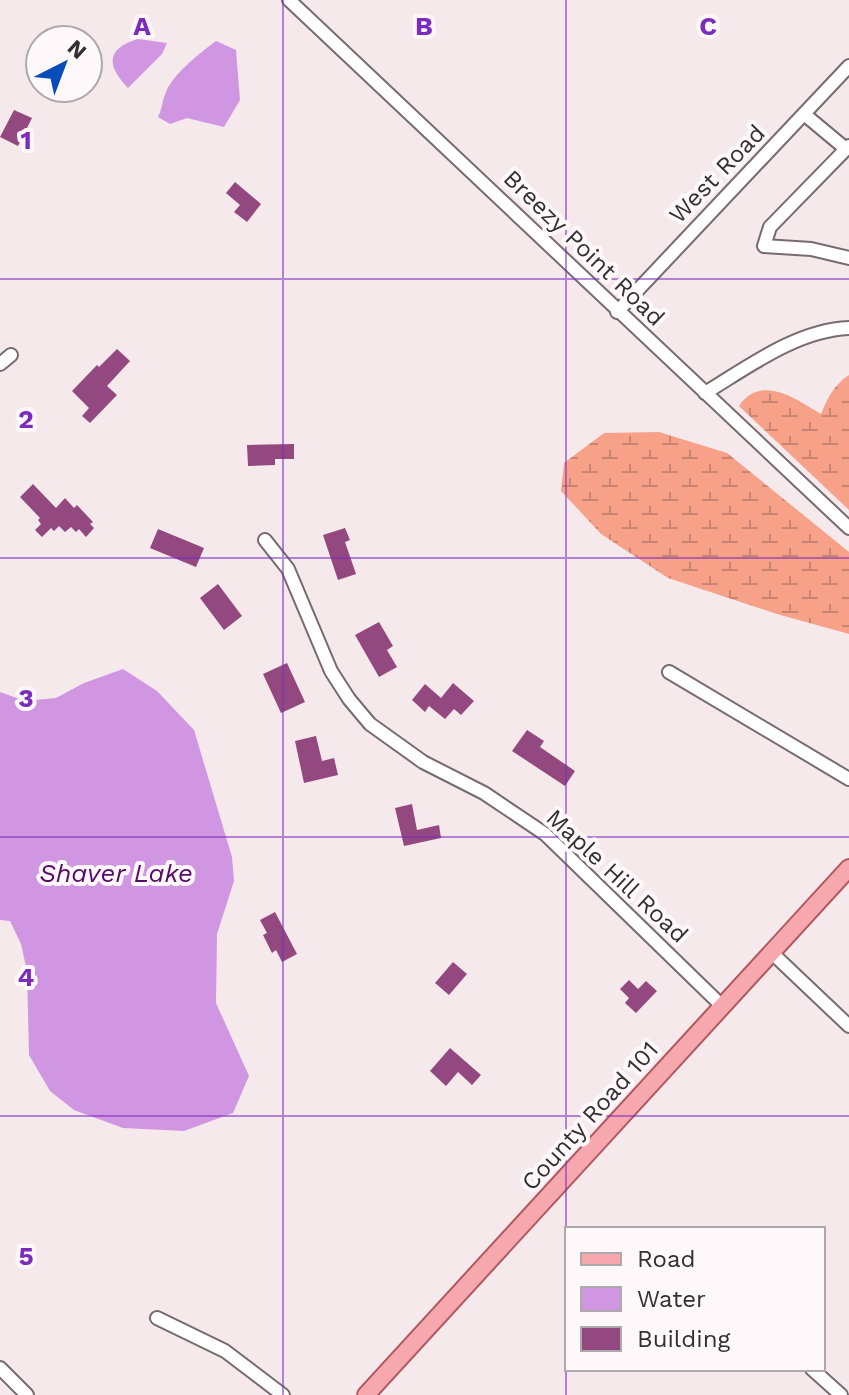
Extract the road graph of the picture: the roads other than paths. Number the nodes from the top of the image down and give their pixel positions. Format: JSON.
{"nodes":[{"id":1,"x":289,"y":0,"type":"edge"},
{"id":2,"x":849,"y":66,"type":"edge"},
{"id":3,"x":804,"y":114,"type":"junction"},
{"id":4,"x":848,"y":147,"type":"edge"},
{"id":5,"x":849,"y":258,"type":"edge"},
{"id":6,"x":617,"y":312,"type":"junction"},
{"id":7,"x":849,"y":328,"type":"edge"},
{"id":8,"x":11,"y":355,"type":"dead end"},
{"id":9,"x":0,"y":364,"type":"edge"},
{"id":10,"x":705,"y":393,"type":"junction"},
{"id":11,"x":849,"y":528,"type":"edge"},
{"id":12,"x":265,"y":540,"type":"dead end"},
{"id":13,"x":669,"y":672,"type":"dead end"},
{"id":14,"x":849,"y":779,"type":"edge"},
{"id":15,"x":849,"y":868,"type":"edge"},
{"id":16,"x":771,"y":952,"type":"junction"},
{"id":17,"x":722,"y":1006,"type":"junction"},
{"id":18,"x":849,"y":1026,"type":"edge"},
{"id":19,"x":157,"y":1318,"type":"dead end"},
{"id":20,"x":0,"y":1368,"type":"edge"},
{"id":21,"x":814,"y":1371,"type":"edge"},
{"id":22,"x":27,"y":1395,"type":"edge"},
{"id":23,"x":283,"y":1395,"type":"edge"},
{"id":24,"x":366,"y":1395,"type":"edge"},
{"id":25,"x":841,"y":1395,"type":"edge"}],
"edges":[{"from":1,"to":6,"type":"street","name":"Breezy Point Road"},
{"from":2,"to":3,"type":"street","name":"West Road"},
{"from":3,"to":4,"type":"street"},
{"from":3,"to":6,"type":"street","name":"West Road"},
{"from":4,"to":5,"type":"street"},
{"from":6,"to":10,"type":"street","name":"Breezy Point Road"},
{"from":7,"to":10,"type":"street"},
{"from":8,"to":9,"type":"street"},
{"from":10,"to":11,"type":"street","name":"Breezy Point Road"},
{"from":12,"to":17,"type":"street","name":"Maple Hill Road"},
{"from":13,"to":14,"type":"street"},
{"from":15,"to":16,"type":"main road","name":"County Road 101"},
{"from":16,"to":17,"type":"main road","name":"County Road 101"},
{"from":16,"to":18,"type":"street"},
{"from":17,"to":24,"type":"main road","name":"County Road 101"},
{"from":19,"to":23,"type":"street"},
{"from":20,"to":22,"type":"street"},
{"from":21,"to":25,"type":"street"}]}
